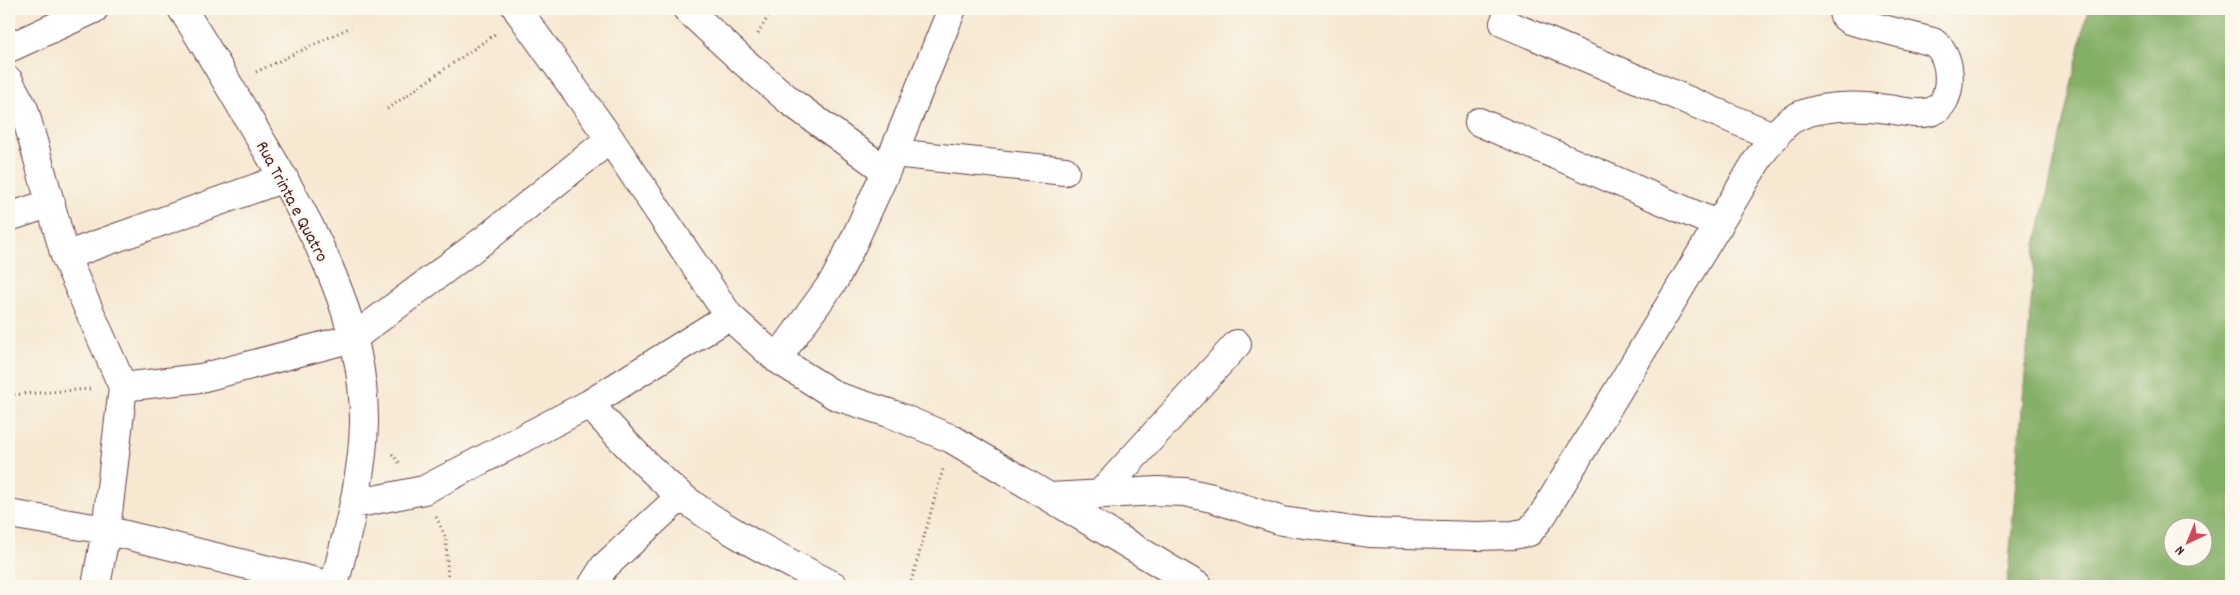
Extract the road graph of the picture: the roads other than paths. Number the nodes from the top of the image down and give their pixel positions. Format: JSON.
{"nodes":[{"id":1,"x":94,"y":9,"type":"edge"},
{"id":2,"x":182,"y":9,"type":"edge"},
{"id":3,"x":687,"y":9,"type":"edge"},
{"id":4,"x":952,"y":9,"type":"edge"},
{"id":5,"x":1842,"y":9,"type":"edge"},
{"id":6,"x":523,"y":11,"type":"edge"},
{"id":7,"x":1504,"y":23,"type":"dead end"},
{"id":8,"x":9,"y":48,"type":"edge"},
{"id":9,"x":9,"y":81,"type":"edge"},
{"id":10,"x":1479,"y":122,"type":"dead end"},
{"id":11,"x":1775,"y":137,"type":"junction"},
{"id":12,"x":610,"y":139,"type":"junction"},
{"id":13,"x":889,"y":162,"type":"junction"},
{"id":14,"x":1066,"y":171,"type":"dead end"},
{"id":15,"x":284,"y":178,"type":"junction"},
{"id":16,"x":51,"y":203,"type":"junction"},
{"id":17,"x":9,"y":217,"type":"edge"},
{"id":18,"x":1719,"y":225,"type":"junction"},
{"id":19,"x":65,"y":256,"type":"junction"},
{"id":20,"x":729,"y":316,"type":"junction"},
{"id":21,"x":352,"y":338,"type":"junction"},
{"id":22,"x":1237,"y":344,"type":"dead end"},
{"id":23,"x":777,"y":360,"type":"junction"},
{"id":24,"x":123,"y":387,"type":"junction"},
{"id":25,"x":589,"y":404,"type":"junction"},
{"id":26,"x":1099,"y":495,"type":"junction"},
{"id":27,"x":681,"y":496,"type":"junction"},
{"id":28,"x":1050,"y":497,"type":"junction"},
{"id":29,"x":354,"y":504,"type":"junction"},
{"id":30,"x":9,"y":514,"type":"edge"},
{"id":31,"x":106,"y":530,"type":"junction"},
{"id":32,"x":96,"y":586,"type":"edge"},
{"id":33,"x":334,"y":586,"type":"edge"},
{"id":34,"x":592,"y":586,"type":"edge"},
{"id":35,"x":834,"y":586,"type":"edge"},
{"id":36,"x":1197,"y":586,"type":"edge"}],
"edges":[{"from":1,"to":8,"type":"street"},
{"from":2,"to":15,"type":"street","name":"Rua Trinta e Quatro"},
{"from":3,"to":13,"type":"street"},
{"from":4,"to":13,"type":"street"},
{"from":5,"to":11,"type":"street"},
{"from":6,"to":12,"type":"street"},
{"from":7,"to":11,"type":"street"},
{"from":9,"to":16,"type":"street"},
{"from":10,"to":18,"type":"street"},
{"from":11,"to":18,"type":"street"},
{"from":12,"to":20,"type":"street"},
{"from":12,"to":21,"type":"street"},
{"from":13,"to":14,"type":"street"},
{"from":13,"to":23,"type":"street"},
{"from":15,"to":19,"type":"street"},
{"from":15,"to":21,"type":"street","name":"Rua Trinta e Quatro"},
{"from":16,"to":17,"type":"street"},
{"from":16,"to":19,"type":"street"},
{"from":18,"to":26,"type":"street"},
{"from":19,"to":24,"type":"street"},
{"from":20,"to":23,"type":"street"},
{"from":20,"to":25,"type":"street"},
{"from":21,"to":24,"type":"street"},
{"from":21,"to":29,"type":"street","name":"Rua Trinta e Quatro"},
{"from":22,"to":26,"type":"street"},
{"from":23,"to":28,"type":"street"},
{"from":24,"to":31,"type":"street"},
{"from":25,"to":27,"type":"street"},
{"from":25,"to":29,"type":"street"},
{"from":26,"to":28,"type":"street"},
{"from":27,"to":34,"type":"street"},
{"from":27,"to":35,"type":"street"},
{"from":28,"to":36,"type":"street"},
{"from":29,"to":33,"type":"street","name":"Rua Trinta e Quatro"},
{"from":30,"to":31,"type":"street"},
{"from":31,"to":32,"type":"street"},
{"from":31,"to":33,"type":"street"}]}
